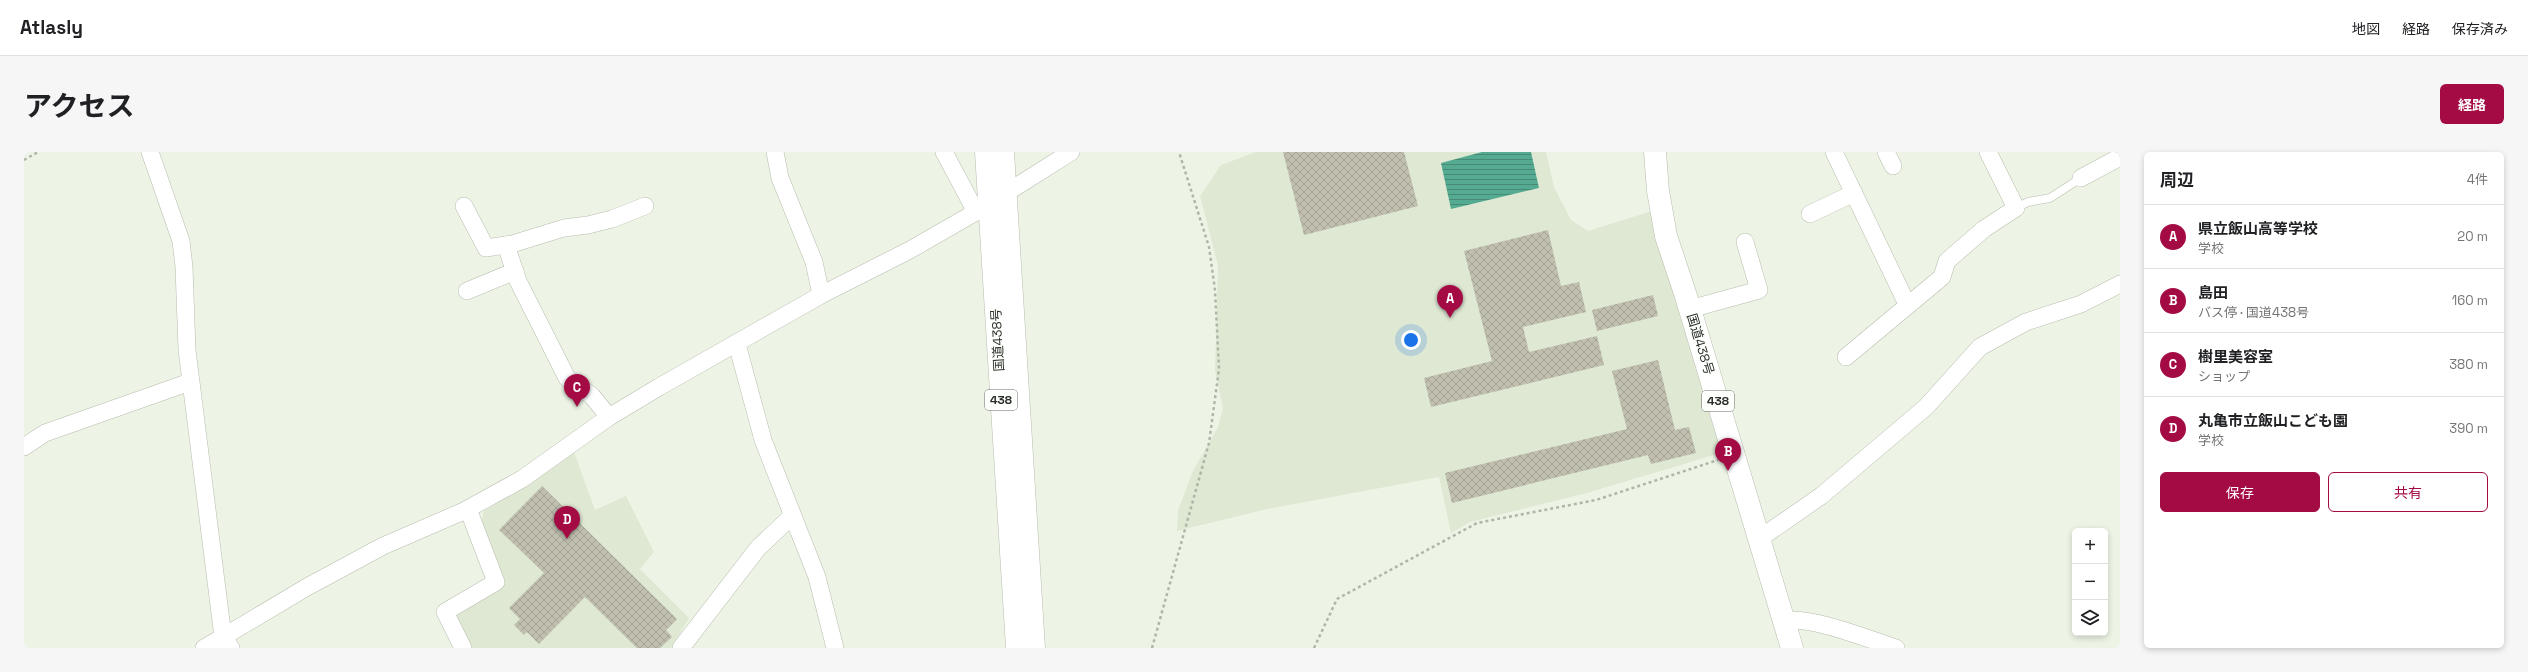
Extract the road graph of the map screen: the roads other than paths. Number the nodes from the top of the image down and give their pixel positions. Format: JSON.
{"nodes":[{"id":1,"x":150,"y":152,"type":"edge"},
{"id":2,"x":775,"y":152,"type":"edge"},
{"id":3,"x":944,"y":152,"type":"edge"},
{"id":4,"x":986,"y":152,"type":"edge"},
{"id":5,"x":1003,"y":152,"type":"edge"},
{"id":6,"x":1071,"y":152,"type":"edge"},
{"id":7,"x":1655,"y":152,"type":"edge"},
{"id":8,"x":1834,"y":152,"type":"edge"},
{"id":9,"x":1988,"y":152,"type":"edge"},
{"id":10,"x":2120,"y":157,"type":"edge"},
{"id":11,"x":2081,"y":178,"type":"joint"},
{"id":12,"x":1854,"y":193,"type":"junction"},
{"id":13,"x":990,"y":203,"type":"junction"},
{"id":14,"x":464,"y":206,"type":"dead end"},
{"id":15,"x":645,"y":206,"type":"dead end"},
{"id":16,"x":2016,"y":208,"type":"junction"},
{"id":17,"x":1810,"y":214,"type":"dead end"},
{"id":18,"x":1745,"y":242,"type":"dead end"},
{"id":19,"x":506,"y":245,"type":"junction"},
{"id":20,"x":515,"y":271,"type":"junction"},
{"id":21,"x":2120,"y":284,"type":"edge"},
{"id":22,"x":467,"y":291,"type":"dead end"},
{"id":23,"x":821,"y":295,"type":"junction"},
{"id":24,"x":1907,"y":304,"type":"junction"},
{"id":25,"x":1690,"y":309,"type":"junction"},
{"id":26,"x":737,"y":344,"type":"junction"},
{"id":27,"x":1846,"y":357,"type":"dead end"},
{"id":28,"x":190,"y":382,"type":"junction"},
{"id":29,"x":609,"y":417,"type":"junction"},
{"id":30,"x":24,"y":447,"type":"edge"},
{"id":31,"x":468,"y":509,"type":"junction"},
{"id":32,"x":792,"y":516,"type":"junction"},
{"id":33,"x":1760,"y":539,"type":"junction"},
{"id":34,"x":1784,"y":621,"type":"junction"},
{"id":35,"x":227,"y":643,"type":"edge"},
{"id":36,"x":204,"y":648,"type":"edge"},
{"id":37,"x":463,"y":648,"type":"edge"},
{"id":38,"x":681,"y":648,"type":"edge"},
{"id":39,"x":835,"y":648,"type":"edge"},
{"id":40,"x":1017,"y":648,"type":"edge"},
{"id":41,"x":1034,"y":648,"type":"edge"},
{"id":42,"x":1792,"y":648,"type":"edge"},
{"id":43,"x":1896,"y":648,"type":"edge"}],
"edges":[{"from":1,"to":28,"type":"street"},
{"from":2,"to":23,"type":"street"},
{"from":3,"to":13,"type":"street"},
{"from":4,"to":13,"type":"highway","name":"国道438号","number":"438"},
{"from":5,"to":13,"type":"highway","name":"国道438号","number":"438"},
{"from":6,"to":13,"type":"street"},
{"from":7,"to":25,"type":"highway","name":"国道438号","number":"438"},
{"from":8,"to":12,"type":"street"},
{"from":9,"to":16,"type":"street"},
{"from":10,"to":11,"type":"street"},
{"from":11,"to":16,"type":"lane"},
{"from":12,"to":17,"type":"street"},
{"from":12,"to":24,"type":"street"},
{"from":13,"to":23,"type":"street"},
{"from":13,"to":40,"type":"highway","name":"国道438号","number":"438"},
{"from":13,"to":41,"type":"highway","name":"国道438号","number":"438"},
{"from":14,"to":19,"type":"street"},
{"from":15,"to":19,"type":"street"},
{"from":16,"to":24,"type":"street"},
{"from":18,"to":25,"type":"street"},
{"from":19,"to":20,"type":"street"},
{"from":20,"to":22,"type":"street"},
{"from":20,"to":29,"type":"street"},
{"from":21,"to":33,"type":"street"},
{"from":23,"to":26,"type":"street"},
{"from":24,"to":27,"type":"street"},
{"from":25,"to":33,"type":"highway","name":"国道438号","number":"438"},
{"from":26,"to":29,"type":"street"},
{"from":26,"to":32,"type":"street"},
{"from":28,"to":30,"type":"street"},
{"from":28,"to":35,"type":"street"},
{"from":29,"to":31,"type":"street"},
{"from":31,"to":35,"type":"street"},
{"from":31,"to":37,"type":"street"},
{"from":32,"to":38,"type":"street"},
{"from":32,"to":39,"type":"street"},
{"from":33,"to":34,"type":"highway","name":"国道438号","number":"438"},
{"from":34,"to":42,"type":"highway","name":"国道438号","number":"438"},
{"from":34,"to":43,"type":"street"},
{"from":35,"to":36,"type":"street"}]}
